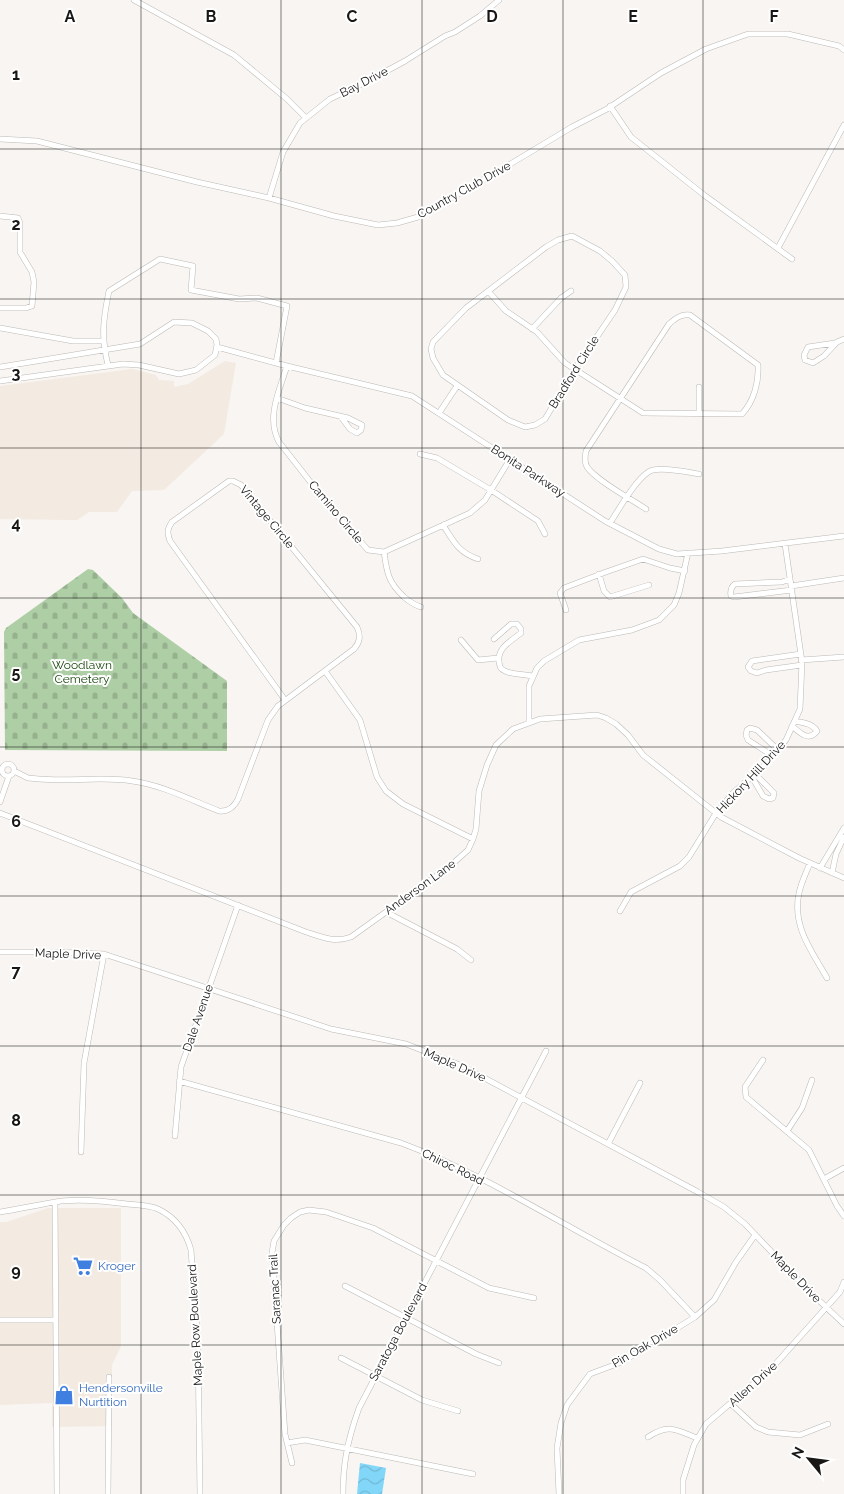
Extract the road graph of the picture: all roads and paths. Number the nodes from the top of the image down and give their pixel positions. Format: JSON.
{"nodes":[{"id":1,"x":134,"y":0,"type":"edge"},
{"id":2,"x":499,"y":0,"type":"edge"},
{"id":3,"x":844,"y":50,"type":"edge"},
{"id":4,"x":610,"y":106,"type":"junction"},
{"id":5,"x":306,"y":118,"type":"junction"},
{"id":6,"x":844,"y":126,"type":"edge"},
{"id":7,"x":0,"y":139,"type":"edge"},
{"id":8,"x":269,"y":198,"type":"junction"},
{"id":9,"x":0,"y":216,"type":"edge"},
{"id":10,"x":778,"y":248,"type":"junction"},
{"id":11,"x":792,"y":259,"type":"dead end"},
{"id":12,"x":488,"y":291,"type":"junction"},
{"id":13,"x":571,"y":292,"type":"dead end"},
{"id":14,"x":0,"y":308,"type":"edge"},
{"id":15,"x":0,"y":328,"type":"edge"},
{"id":16,"x":532,"y":329,"type":"junction"},
{"id":17,"x":844,"y":339,"type":"edge"},
{"id":18,"x":104,"y":341,"type":"junction"},
{"id":19,"x":837,"y":342,"type":"junction"},
{"id":20,"x":217,"y":347,"type":"junction"},
{"id":21,"x":105,"y":350,"type":"junction"},
{"id":22,"x":276,"y":363,"type":"junction"},
{"id":23,"x":108,"y":365,"type":"junction"},
{"id":24,"x":287,"y":366,"type":"junction"},
{"id":25,"x":0,"y":367,"type":"edge"},
{"id":26,"x":576,"y":368,"type":"junction"},
{"id":27,"x":0,"y":380,"type":"edge"},
{"id":28,"x":457,"y":386,"type":"junction"},
{"id":29,"x":699,"y":387,"type":"dead end"},
{"id":30,"x":277,"y":398,"type":"junction"},
{"id":31,"x":619,"y":398,"type":"junction"},
{"id":32,"x":439,"y":413,"type":"junction"},
{"id":33,"x":699,"y":414,"type":"junction"},
{"id":34,"x":341,"y":417,"type":"dead end"},
{"id":35,"x":420,"y":454,"type":"dead end"},
{"id":36,"x":510,"y":459,"type":"junction"},
{"id":37,"x":699,"y":474,"type":"dead end"},
{"id":38,"x":491,"y":490,"type":"junction"},
{"id":39,"x":628,"y":497,"type":"junction"},
{"id":40,"x":646,"y":509,"type":"dead end"},
{"id":41,"x":610,"y":523,"type":"junction"},
{"id":42,"x":443,"y":525,"type":"junction"},
{"id":43,"x":544,"y":534,"type":"dead end"},
{"id":44,"x":844,"y":536,"type":"edge"},
{"id":45,"x":785,"y":544,"type":"junction"},
{"id":46,"x":384,"y":552,"type":"junction"},
{"id":47,"x":688,"y":553,"type":"junction"},
{"id":48,"x":478,"y":559,"type":"dead end"},
{"id":49,"x":685,"y":571,"type":"junction"},
{"id":50,"x":599,"y":574,"type":"junction"},
{"id":51,"x":844,"y":578,"type":"edge"},
{"id":52,"x":790,"y":579,"type":"junction"},
{"id":53,"x":649,"y":585,"type":"dead end"},
{"id":54,"x":791,"y":588,"type":"junction"},
{"id":55,"x":421,"y":607,"type":"dead end"},
{"id":56,"x":566,"y":610,"type":"dead end"},
{"id":57,"x":494,"y":639,"type":"dead end"},
{"id":58,"x":461,"y":640,"type":"dead end"},
{"id":59,"x":844,"y":657,"type":"edge"},
{"id":60,"x":498,"y":658,"type":"junction"},
{"id":61,"x":801,"y":659,"type":"junction"},
{"id":62,"x":325,"y":671,"type":"junction"},
{"id":63,"x":532,"y":676,"type":"junction"},
{"id":64,"x":285,"y":700,"type":"junction"},
{"id":65,"x":529,"y":723,"type":"junction"},
{"id":66,"x":778,"y":750,"type":"junction"},
{"id":67,"x":773,"y":756,"type":"junction"},
{"id":68,"x":14,"y":771,"type":"junction"},
{"id":69,"x":754,"y":775,"type":"junction"},
{"id":70,"x":9,"y":776,"type":"junction"},
{"id":71,"x":0,"y":802,"type":"edge"},
{"id":72,"x":0,"y":813,"type":"edge"},
{"id":73,"x":716,"y":813,"type":"junction"},
{"id":74,"x":844,"y":828,"type":"edge"},
{"id":75,"x":844,"y":837,"type":"edge"},
{"id":76,"x":474,"y":839,"type":"junction"},
{"id":77,"x":810,"y":863,"type":"junction"},
{"id":78,"x":820,"y":868,"type":"junction"},
{"id":79,"x":832,"y":873,"type":"junction"},
{"id":80,"x":844,"y":878,"type":"edge"},
{"id":81,"x":238,"y":904,"type":"junction"},
{"id":82,"x":620,"y":911,"type":"dead end"},
{"id":83,"x":386,"y":912,"type":"junction"},
{"id":84,"x":0,"y":952,"type":"edge"},
{"id":85,"x":104,"y":954,"type":"junction"},
{"id":86,"x":471,"y":960,"type":"dead end"},
{"id":87,"x":827,"y":978,"type":"dead end"},
{"id":88,"x":208,"y":988,"type":"junction"},
{"id":89,"x":546,"y":1051,"type":"dead end"},
{"id":90,"x":763,"y":1060,"type":"dead end"},
{"id":91,"x":812,"y":1080,"type":"dead end"},
{"id":92,"x":179,"y":1081,"type":"junction"},
{"id":93,"x":640,"y":1083,"type":"dead end"},
{"id":94,"x":522,"y":1098,"type":"junction"},
{"id":95,"x":787,"y":1131,"type":"junction"},
{"id":96,"x":176,"y":1136,"type":"dead end"},
{"id":97,"x":608,"y":1144,"type":"junction"},
{"id":98,"x":81,"y":1152,"type":"dead end"},
{"id":99,"x":844,"y":1168,"type":"edge"},
{"id":100,"x":479,"y":1179,"type":"junction"},
{"id":101,"x":824,"y":1179,"type":"junction"},
{"id":102,"x":55,"y":1203,"type":"junction"},
{"id":103,"x":0,"y":1212,"type":"edge"},
{"id":104,"x":844,"y":1216,"type":"edge"},
{"id":105,"x":755,"y":1235,"type":"junction"},
{"id":106,"x":436,"y":1259,"type":"junction"},
{"id":107,"x":844,"y":1282,"type":"edge"},
{"id":108,"x":345,"y":1286,"type":"dead end"},
{"id":109,"x":534,"y":1298,"type":"dead end"},
{"id":110,"x":826,"y":1308,"type":"junction"},
{"id":111,"x":695,"y":1317,"type":"junction"},
{"id":112,"x":405,"y":1318,"type":"junction"},
{"id":113,"x":0,"y":1320,"type":"edge"},
{"id":114,"x":56,"y":1320,"type":"junction"},
{"id":115,"x":844,"y":1324,"type":"edge"},
{"id":116,"x":341,"y":1358,"type":"dead end"},
{"id":117,"x":499,"y":1363,"type":"dead end"},
{"id":118,"x":374,"y":1376,"type":"junction"},
{"id":119,"x":109,"y":1377,"type":"dead end"},
{"id":120,"x":731,"y":1404,"type":"junction"},
{"id":121,"x":458,"y":1411,"type":"dead end"},
{"id":122,"x":828,"y":1424,"type":"dead end"},
{"id":123,"x":648,"y":1437,"type":"dead end"},
{"id":124,"x":698,"y":1438,"type":"junction"},
{"id":125,"x":287,"y":1443,"type":"junction"},
{"id":126,"x":347,"y":1448,"type":"junction"},
{"id":127,"x":292,"y":1462,"type":"dead end"},
{"id":128,"x":473,"y":1474,"type":"dead end"},
{"id":129,"x":57,"y":1494,"type":"edge"},
{"id":130,"x":108,"y":1494,"type":"edge"},
{"id":131,"x":200,"y":1494,"type":"edge"},
{"id":132,"x":343,"y":1494,"type":"edge"},
{"id":133,"x":558,"y":1494,"type":"edge"},
{"id":134,"x":683,"y":1494,"type":"edge"}],
"edges":[{"from":1,"to":5,"type":"street"},
{"from":2,"to":5,"type":"street","name":"Bay Drive"},
{"from":3,"to":4,"type":"street","name":"Country Club Drive"},
{"from":4,"to":8,"type":"street","name":"Country Club Drive"},
{"from":4,"to":10,"type":"street"},
{"from":5,"to":8,"type":"street","name":"Bay Drive"},
{"from":6,"to":10,"type":"street"},
{"from":7,"to":8,"type":"street","name":"Country Club Drive"},
{"from":9,"to":14,"type":"street"},
{"from":10,"to":11,"type":"street"},
{"from":12,"to":16,"type":"street"},
{"from":12,"to":26,"type":"street","name":"Bradford Circle"},
{"from":12,"to":28,"type":"street","name":"Bradford Circle"},
{"from":13,"to":16,"type":"street"},
{"from":15,"to":18,"type":"street"},
{"from":16,"to":26,"type":"street"},
{"from":17,"to":19,"type":"street"},
{"from":18,"to":21,"type":"street"},
{"from":18,"to":22,"type":"street"},
{"from":19,"to":19,"type":"street"},
{"from":20,"to":21,"type":"street"},
{"from":20,"to":22,"type":"street","name":"Bonita Parkway"},
{"from":20,"to":23,"type":"street"},
{"from":21,"to":23,"type":"street"},
{"from":21,"to":25,"type":"street"},
{"from":22,"to":24,"type":"street","name":"Bonita Parkway"},
{"from":23,"to":27,"type":"street"},
{"from":24,"to":30,"type":"street","name":"Camino Circle"},
{"from":24,"to":32,"type":"street","name":"Bonita Parkway"},
{"from":26,"to":28,"type":"street","name":"Bradford Circle"},
{"from":26,"to":31,"type":"street"},
{"from":28,"to":32,"type":"street"},
{"from":29,"to":33,"type":"street"},
{"from":30,"to":34,"type":"street"},
{"from":30,"to":46,"type":"street","name":"Camino Circle"},
{"from":31,"to":33,"type":"street"},
{"from":31,"to":33,"type":"street"},
{"from":31,"to":39,"type":"street"},
{"from":32,"to":36,"type":"street","name":"Bonita Parkway"},
{"from":35,"to":38,"type":"street"},
{"from":36,"to":38,"type":"street"},
{"from":36,"to":41,"type":"street","name":"Bonita Parkway"},
{"from":37,"to":39,"type":"street"},
{"from":38,"to":42,"type":"street"},
{"from":38,"to":43,"type":"street"},
{"from":39,"to":40,"type":"street"},
{"from":39,"to":41,"type":"street"},
{"from":41,"to":47,"type":"street","name":"Bonita Parkway"},
{"from":42,"to":46,"type":"street"},
{"from":42,"to":48,"type":"street"},
{"from":44,"to":45,"type":"street","name":"Bonita Parkway"},
{"from":45,"to":47,"type":"street","name":"Bonita Parkway"},
{"from":45,"to":52,"type":"street","name":"Hickory Hill Drive"},
{"from":46,"to":55,"type":"street"},
{"from":47,"to":49,"type":"street"},
{"from":49,"to":50,"type":"street"},
{"from":49,"to":63,"type":"street"},
{"from":50,"to":53,"type":"street"},
{"from":50,"to":56,"type":"street"},
{"from":51,"to":54,"type":"street"},
{"from":52,"to":54,"type":"street","name":"Hickory Hill Drive"},
{"from":52,"to":54,"type":"street"},
{"from":54,"to":61,"type":"street","name":"Hickory Hill Drive"},
{"from":57,"to":60,"type":"street"},
{"from":58,"to":60,"type":"street"},
{"from":59,"to":61,"type":"street"},
{"from":60,"to":63,"type":"street"},
{"from":61,"to":61,"type":"street"},
{"from":61,"to":66,"type":"street","name":"Hickory Hill Drive"},
{"from":62,"to":64,"type":"street","name":"Vintage Circle"},
{"from":62,"to":64,"type":"street","name":"Vintage Circle"},
{"from":62,"to":76,"type":"street"},
{"from":63,"to":65,"type":"street"},
{"from":64,"to":68,"type":"street","name":"Vintage Circle"},
{"from":65,"to":73,"type":"street"},
{"from":65,"to":76,"type":"street"},
{"from":66,"to":67,"type":"street","name":"Hickory Hill Drive"},
{"from":66,"to":67,"type":"street"},
{"from":67,"to":69,"type":"street","name":"Hickory Hill Drive"},
{"from":68,"to":70,"type":"street"},
{"from":68,"to":70,"type":"street"},
{"from":69,"to":69,"type":"street"},
{"from":69,"to":73,"type":"street","name":"Hickory Hill Drive"},
{"from":70,"to":71,"type":"street"},
{"from":72,"to":81,"type":"street","name":"Anderson Lane"},
{"from":73,"to":77,"type":"street"},
{"from":73,"to":82,"type":"street","name":"Hickory Hill Drive"},
{"from":74,"to":78,"type":"street"},
{"from":75,"to":79,"type":"street"},
{"from":76,"to":83,"type":"street","name":"Anderson Lane"},
{"from":77,"to":78,"type":"street"},
{"from":77,"to":87,"type":"street"},
{"from":78,"to":79,"type":"street"},
{"from":79,"to":80,"type":"street"},
{"from":81,"to":83,"type":"street","name":"Anderson Lane"},
{"from":81,"to":88,"type":"street","name":"Dale Avenue"},
{"from":83,"to":86,"type":"street"},
{"from":84,"to":85,"type":"street","name":"Maple Drive"},
{"from":85,"to":88,"type":"street","name":"Maple Drive"},
{"from":85,"to":98,"type":"street"},
{"from":88,"to":92,"type":"street","name":"Dale Avenue"},
{"from":88,"to":94,"type":"street","name":"Maple Drive"},
{"from":89,"to":94,"type":"street","name":"Saratoga Boulevard"},
{"from":90,"to":95,"type":"street"},
{"from":91,"to":95,"type":"street"},
{"from":92,"to":96,"type":"street","name":"Dale Avenue"},
{"from":92,"to":100,"type":"street","name":"Chiroc Road"},
{"from":93,"to":97,"type":"street"},
{"from":94,"to":97,"type":"street","name":"Maple Drive"},
{"from":94,"to":100,"type":"street","name":"Saratoga Boulevard"},
{"from":95,"to":101,"type":"street"},
{"from":97,"to":105,"type":"street","name":"Maple Drive"},
{"from":99,"to":101,"type":"street"},
{"from":100,"to":106,"type":"street","name":"Saratoga Boulevard"},
{"from":100,"to":111,"type":"street","name":"Chiroc Road"},
{"from":101,"to":104,"type":"street"},
{"from":102,"to":103,"type":"street","name":"Maple Row Boulevard"},
{"from":102,"to":114,"type":"street"},
{"from":102,"to":131,"type":"street","name":"Maple Row Boulevard"},
{"from":105,"to":110,"type":"street","name":"Maple Drive"},
{"from":105,"to":111,"type":"street","name":"Pin Oak Drive"},
{"from":106,"to":109,"type":"street","name":"Saranac Trail"},
{"from":106,"to":112,"type":"street","name":"Saratoga Boulevard"},
{"from":106,"to":125,"type":"street","name":"Saranac Trail"},
{"from":107,"to":110,"type":"street","name":"Allen Drive"},
{"from":108,"to":112,"type":"street"},
{"from":110,"to":115,"type":"street","name":"Maple Drive"},
{"from":110,"to":120,"type":"street","name":"Allen Drive"},
{"from":111,"to":133,"type":"street","name":"Pin Oak Drive"},
{"from":112,"to":117,"type":"street"},
{"from":112,"to":118,"type":"street","name":"Saratoga Boulevard"},
{"from":113,"to":114,"type":"street"},
{"from":114,"to":129,"type":"street"},
{"from":116,"to":118,"type":"street"},
{"from":118,"to":121,"type":"street"},
{"from":118,"to":126,"type":"street","name":"Saratoga Boulevard"},
{"from":119,"to":130,"type":"street"},
{"from":120,"to":122,"type":"street"},
{"from":120,"to":124,"type":"street","name":"Allen Drive"},
{"from":123,"to":124,"type":"street"},
{"from":124,"to":134,"type":"street","name":"Allen Drive"},
{"from":125,"to":126,"type":"street"},
{"from":125,"to":127,"type":"street","name":"Saranac Trail"},
{"from":126,"to":128,"type":"street"},
{"from":126,"to":132,"type":"street","name":"Saratoga Boulevard"}]}
